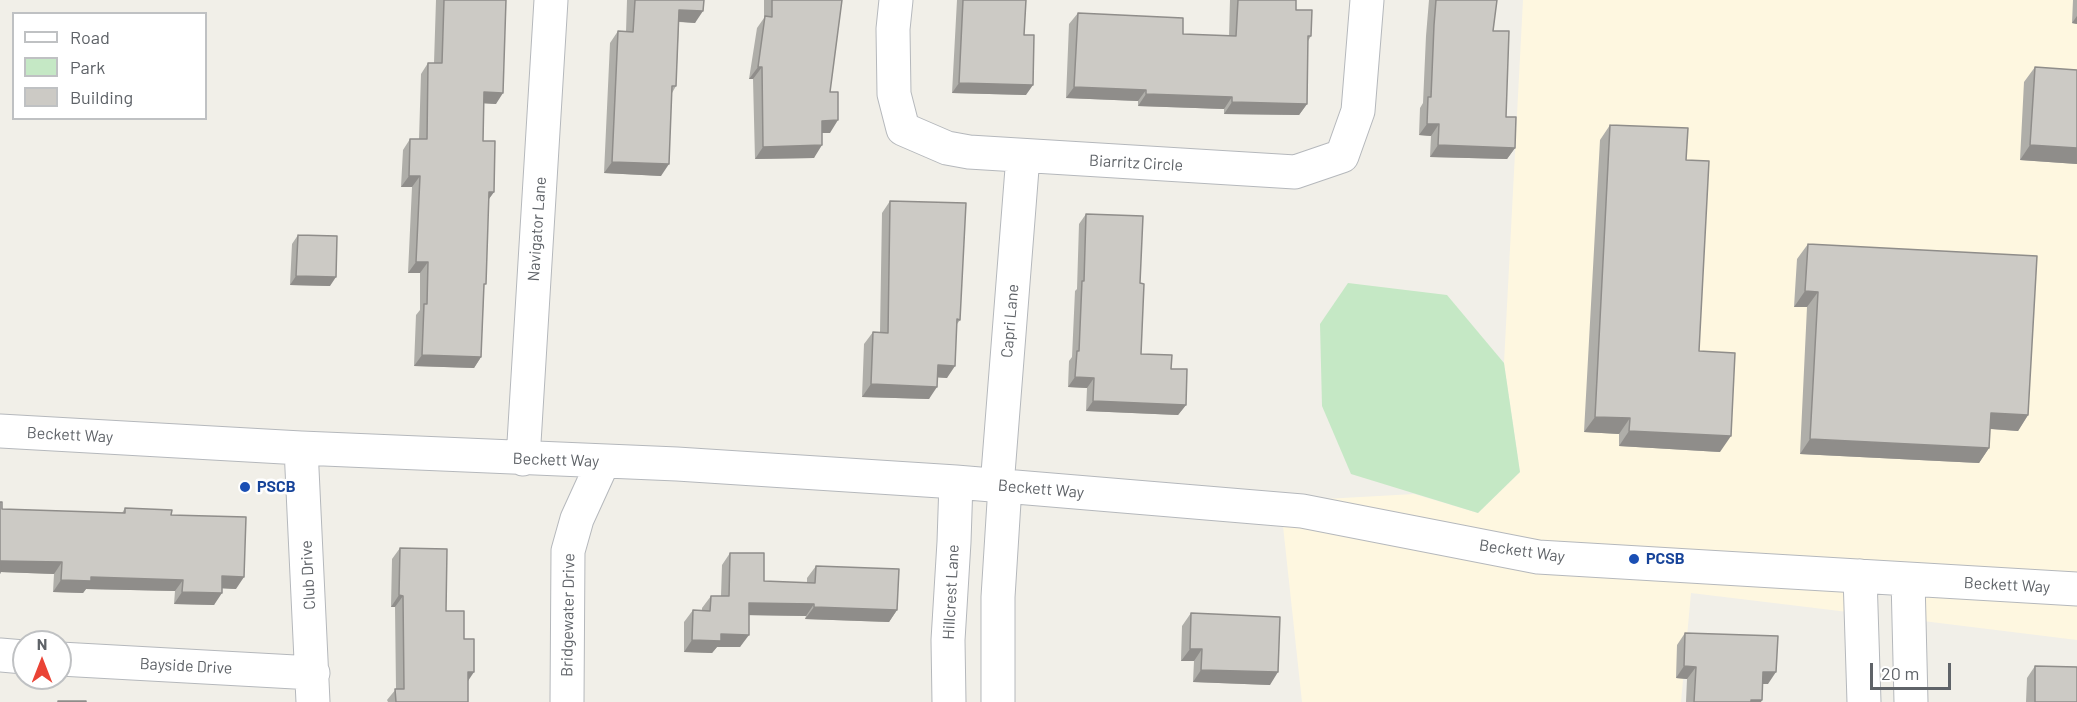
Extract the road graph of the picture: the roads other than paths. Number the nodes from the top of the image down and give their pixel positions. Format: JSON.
{"nodes":[{"id":1,"x":551,"y":0,"type":"edge"},
{"id":2,"x":896,"y":0,"type":"edge"},
{"id":3,"x":1367,"y":0,"type":"edge"},
{"id":4,"x":1023,"y":156,"type":"junction"},
{"id":5,"x":0,"y":431,"type":"edge"},
{"id":6,"x":301,"y":448,"type":"junction"},
{"id":7,"x":523,"y":459,"type":"junction"},
{"id":8,"x":603,"y":462,"type":"junction"},
{"id":9,"x":956,"y":482,"type":"junction"},
{"id":10,"x":1001,"y":486,"type":"junction"},
{"id":11,"x":1860,"y":576,"type":"junction"},
{"id":12,"x":1908,"y":579,"type":"junction"},
{"id":13,"x":2077,"y":589,"type":"edge"},
{"id":14,"x":72,"y":660,"type":"edge"},
{"id":15,"x":313,"y":687,"type":"edge"},
{"id":16,"x":567,"y":702,"type":"edge"},
{"id":17,"x":949,"y":702,"type":"edge"},
{"id":18,"x":998,"y":702,"type":"edge"},
{"id":19,"x":1864,"y":702,"type":"edge"},
{"id":20,"x":1911,"y":702,"type":"edge"}],
"edges":[{"from":1,"to":7,"type":"street","name":"Navigator Lane"},
{"from":2,"to":4,"type":"street","name":"Biarritz Circle"},
{"from":3,"to":4,"type":"street","name":"Biarritz Circle"},
{"from":4,"to":10,"type":"street","name":"Capri Lane"},
{"from":5,"to":6,"type":"street","name":"Beckett Way"},
{"from":6,"to":7,"type":"street","name":"Beckett Way"},
{"from":6,"to":15,"type":"street","name":"Club Drive"},
{"from":7,"to":8,"type":"street","name":"Beckett Way"},
{"from":8,"to":9,"type":"street","name":"Beckett Way"},
{"from":8,"to":16,"type":"street","name":"Bridgewater Drive"},
{"from":9,"to":10,"type":"street","name":"Beckett Way"},
{"from":9,"to":17,"type":"street","name":"Hillcrest Lane"},
{"from":10,"to":11,"type":"street","name":"Beckett Way"},
{"from":10,"to":18,"type":"street"},
{"from":11,"to":12,"type":"street","name":"Beckett Way"},
{"from":11,"to":19,"type":"street"},
{"from":12,"to":13,"type":"street","name":"Beckett Way"},
{"from":12,"to":20,"type":"street"},
{"from":14,"to":15,"type":"street","name":"Bayside Drive"}]}
